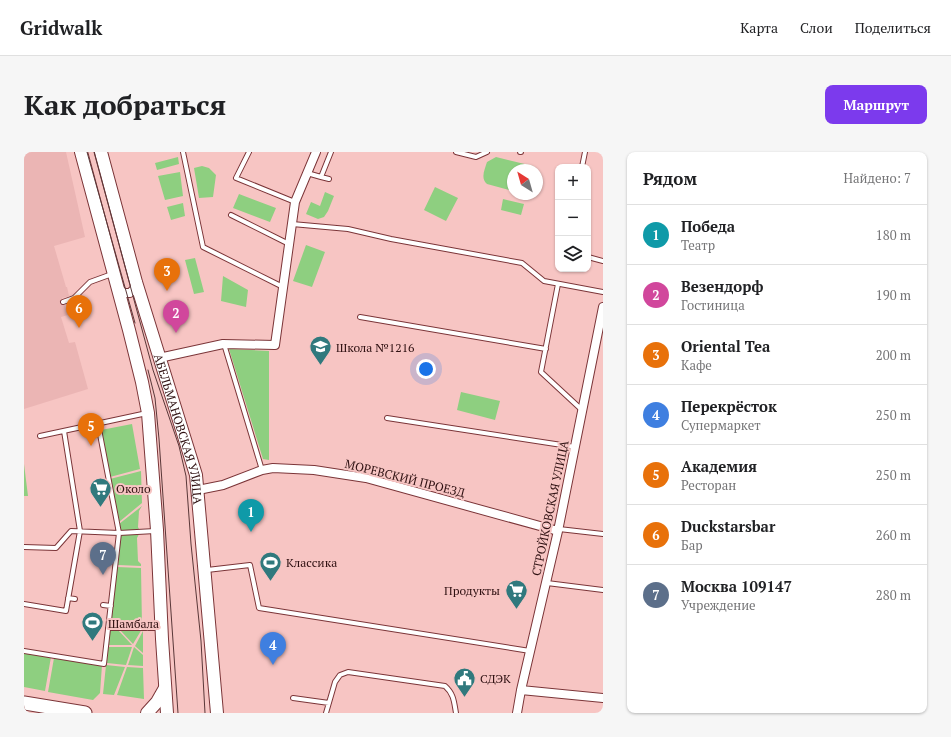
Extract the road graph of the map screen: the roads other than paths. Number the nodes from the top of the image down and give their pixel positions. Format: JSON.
{"nodes":[{"id":1,"x":81,"y":152,"type":"edge"},
{"id":2,"x":101,"y":152,"type":"edge"},
{"id":3,"x":183,"y":152,"type":"edge"},
{"id":4,"x":249,"y":152,"type":"edge"},
{"id":5,"x":316,"y":152,"type":"edge"},
{"id":6,"x":331,"y":152,"type":"edge"},
{"id":7,"x":456,"y":152,"type":"edge"},
{"id":8,"x":487,"y":152,"type":"edge"},
{"id":9,"x":585,"y":152,"type":"edge"},
{"id":10,"x":583,"y":164,"type":"edge"},
{"id":11,"x":308,"y":173,"type":"junction"},
{"id":12,"x":322,"y":177,"type":"junction"},
{"id":13,"x":329,"y":179,"type":"dead end"},
{"id":14,"x":295,"y":202,"type":"junction"},
{"id":15,"x":231,"y":215,"type":"dead end"},
{"id":16,"x":292,"y":224,"type":"junction"},
{"id":17,"x":288,"y":244,"type":"junction"},
{"id":18,"x":591,"y":258,"type":"edge"},
{"id":19,"x":603,"y":261,"type":"edge"},
{"id":20,"x":114,"y":273,"type":"junction"},
{"id":21,"x":136,"y":282,"type":"junction"},
{"id":22,"x":558,"y":284,"type":"junction"},
{"id":23,"x":118,"y":287,"type":"junction"},
{"id":24,"x":282,"y":287,"type":"junction"},
{"id":25,"x":603,"y":292,"type":"edge"},
{"id":26,"x":63,"y":302,"type":"dead end"},
{"id":27,"x":603,"y":307,"type":"edge"},
{"id":28,"x":360,"y":317,"type":"dead end"},
{"id":29,"x":224,"y":344,"type":"junction"},
{"id":30,"x":546,"y":349,"type":"junction"},
{"id":31,"x":159,"y":358,"type":"junction"},
{"id":32,"x":582,"y":410,"type":"junction"},
{"id":33,"x":148,"y":413,"type":"junction"},
{"id":34,"x":386,"y":418,"type":"dead end"},
{"id":35,"x":98,"y":424,"type":"junction"},
{"id":36,"x":64,"y":431,"type":"junction"},
{"id":37,"x":40,"y":436,"type":"dead end"},
{"id":38,"x":576,"y":447,"type":"junction"},
{"id":39,"x":262,"y":470,"type":"junction"},
{"id":40,"x":198,"y":490,"type":"junction"},
{"id":41,"x":157,"y":530,"type":"junction"},
{"id":42,"x":558,"y":530,"type":"junction"},
{"id":43,"x":80,"y":531,"type":"junction"},
{"id":44,"x":119,"y":533,"type":"junction"},
{"id":45,"x":603,"y":534,"type":"edge"},
{"id":46,"x":24,"y":548,"type":"edge"},
{"id":47,"x":204,"y":570,"type":"junction"},
{"id":48,"x":547,"y":583,"type":"junction"},
{"id":49,"x":603,"y":590,"type":"edge"},
{"id":50,"x":68,"y":598,"type":"junction"},
{"id":51,"x":75,"y":599,"type":"dead end"},
{"id":52,"x":26,"y":605,"type":"edge"},
{"id":53,"x":103,"y":605,"type":"dead end"},
{"id":54,"x":111,"y":606,"type":"junction"},
{"id":55,"x":28,"y":611,"type":"dead end"},
{"id":56,"x":108,"y":628,"type":"junction"},
{"id":57,"x":162,"y":628,"type":"junction"},
{"id":58,"x":24,"y":651,"type":"edge"},
{"id":59,"x":530,"y":651,"type":"junction"},
{"id":60,"x":165,"y":687,"type":"junction"},
{"id":61,"x":521,"y":690,"type":"junction"},
{"id":62,"x":293,"y":698,"type":"dead end"},
{"id":63,"x":603,"y":698,"type":"edge"},
{"id":64,"x":24,"y":703,"type":"edge"},
{"id":65,"x":329,"y":703,"type":"junction"},
{"id":66,"x":85,"y":713,"type":"edge"},
{"id":67,"x":147,"y":713,"type":"edge"},
{"id":68,"x":167,"y":713,"type":"edge"},
{"id":69,"x":217,"y":713,"type":"edge"},
{"id":70,"x":326,"y":713,"type":"edge"},
{"id":71,"x":456,"y":713,"type":"edge"},
{"id":72,"x":517,"y":713,"type":"edge"}],
"edges":[{"from":1,"to":20,"type":"main road","name":"АБЕЛЬМАНОВСКАЯ УЛИЦА"},
{"from":2,"to":21,"type":"main road","name":"АБЕЛЬМАНОВСКАЯ УЛИЦА"},
{"from":3,"to":24,"type":"lane"},
{"from":4,"to":14,"type":"lane"},
{"from":5,"to":11,"type":"street"},
{"from":6,"to":12,"type":"lane"},
{"from":7,"to":8,"type":"lane"},
{"from":9,"to":10,"type":"lane"},
{"from":11,"to":12,"type":"lane"},
{"from":11,"to":14,"type":"street"},
{"from":12,"to":13,"type":"lane"},
{"from":14,"to":16,"type":"street"},
{"from":15,"to":17,"type":"lane"},
{"from":16,"to":17,"type":"street"},
{"from":16,"to":22,"type":"lane"},
{"from":17,"to":24,"type":"street"},
{"from":18,"to":19,"type":"lane"},
{"from":20,"to":23,"type":"main road","name":"АБЕЛЬМАНОВСКАЯ УЛИЦА"},
{"from":20,"to":26,"type":"lane"},
{"from":21,"to":23,"type":"street"},
{"from":21,"to":31,"type":"main road","name":"АБЕЛЬМАНОВСКАЯ УЛИЦА"},
{"from":22,"to":25,"type":"lane"},
{"from":22,"to":30,"type":"lane"},
{"from":23,"to":33,"type":"main road","name":"АБЕЛЬМАНОВСКАЯ УЛИЦА"},
{"from":24,"to":29,"type":"street"},
{"from":27,"to":32,"type":"street","name":"СТРОЙКОВСКАЯ УЛИЦА"},
{"from":28,"to":30,"type":"lane"},
{"from":29,"to":31,"type":"street"},
{"from":29,"to":39,"type":"lane"},
{"from":30,"to":32,"type":"lane"},
{"from":31,"to":40,"type":"main road","name":"АБЕЛЬМАНОВСКАЯ УЛИЦА"},
{"from":32,"to":38,"type":"street","name":"СТРОЙКОВСКАЯ УЛИЦА"},
{"from":33,"to":35,"type":"lane"},
{"from":33,"to":41,"type":"main road","name":"АБЕЛЬМАНОВСКАЯ УЛИЦА"},
{"from":34,"to":38,"type":"lane"},
{"from":35,"to":36,"type":"lane"},
{"from":35,"to":44,"type":"lane"},
{"from":36,"to":37,"type":"lane"},
{"from":36,"to":43,"type":"lane"},
{"from":38,"to":42,"type":"street","name":"СТРОЙКОВСКАЯ УЛИЦА"},
{"from":39,"to":40,"type":"street","name":"МОРЕВСКИЙ ПРОЕЗД"},
{"from":39,"to":42,"type":"street","name":"МОРЕВСКИЙ ПРОЕЗД"},
{"from":40,"to":47,"type":"main road","name":"АБЕЛЬМАНОВСКАЯ УЛИЦА"},
{"from":41,"to":44,"type":"lane"},
{"from":41,"to":57,"type":"main road","name":"АБЕЛЬМАНОВСКАЯ УЛИЦА"},
{"from":42,"to":45,"type":"lane"},
{"from":42,"to":48,"type":"street","name":"СТРОЙКОВСКАЯ УЛИЦА"},
{"from":43,"to":44,"type":"lane"},
{"from":43,"to":46,"type":"lane"},
{"from":43,"to":50,"type":"lane"},
{"from":44,"to":54,"type":"lane"},
{"from":47,"to":59,"type":"lane"},
{"from":47,"to":69,"type":"main road","name":"АБЕЛЬМАНОВСКАЯ УЛИЦА"},
{"from":48,"to":49,"type":"lane"},
{"from":48,"to":59,"type":"street","name":"СТРОЙКОВСКАЯ УЛИЦА"},
{"from":50,"to":51,"type":"lane"},
{"from":50,"to":52,"type":"lane"},
{"from":52,"to":55,"type":"lane"},
{"from":53,"to":54,"type":"lane"},
{"from":54,"to":56,"type":"lane"},
{"from":56,"to":57,"type":"lane"},
{"from":56,"to":58,"type":"lane"},
{"from":57,"to":60,"type":"main road","name":"АБЕЛЬМАНОВСКАЯ УЛИЦА"},
{"from":59,"to":61,"type":"street","name":"СТРОЙКОВСКАЯ УЛИЦА"},
{"from":60,"to":67,"type":"main road"},
{"from":60,"to":68,"type":"main road","name":"АБЕЛЬМАНОВСКАЯ УЛИЦА"},
{"from":61,"to":63,"type":"street"},
{"from":61,"to":72,"type":"street","name":"СТРОЙКОВСКАЯ УЛИЦА"},
{"from":62,"to":65,"type":"lane"},
{"from":64,"to":66,"type":"main road"},
{"from":65,"to":70,"type":"lane"},
{"from":65,"to":71,"type":"lane"}]}
